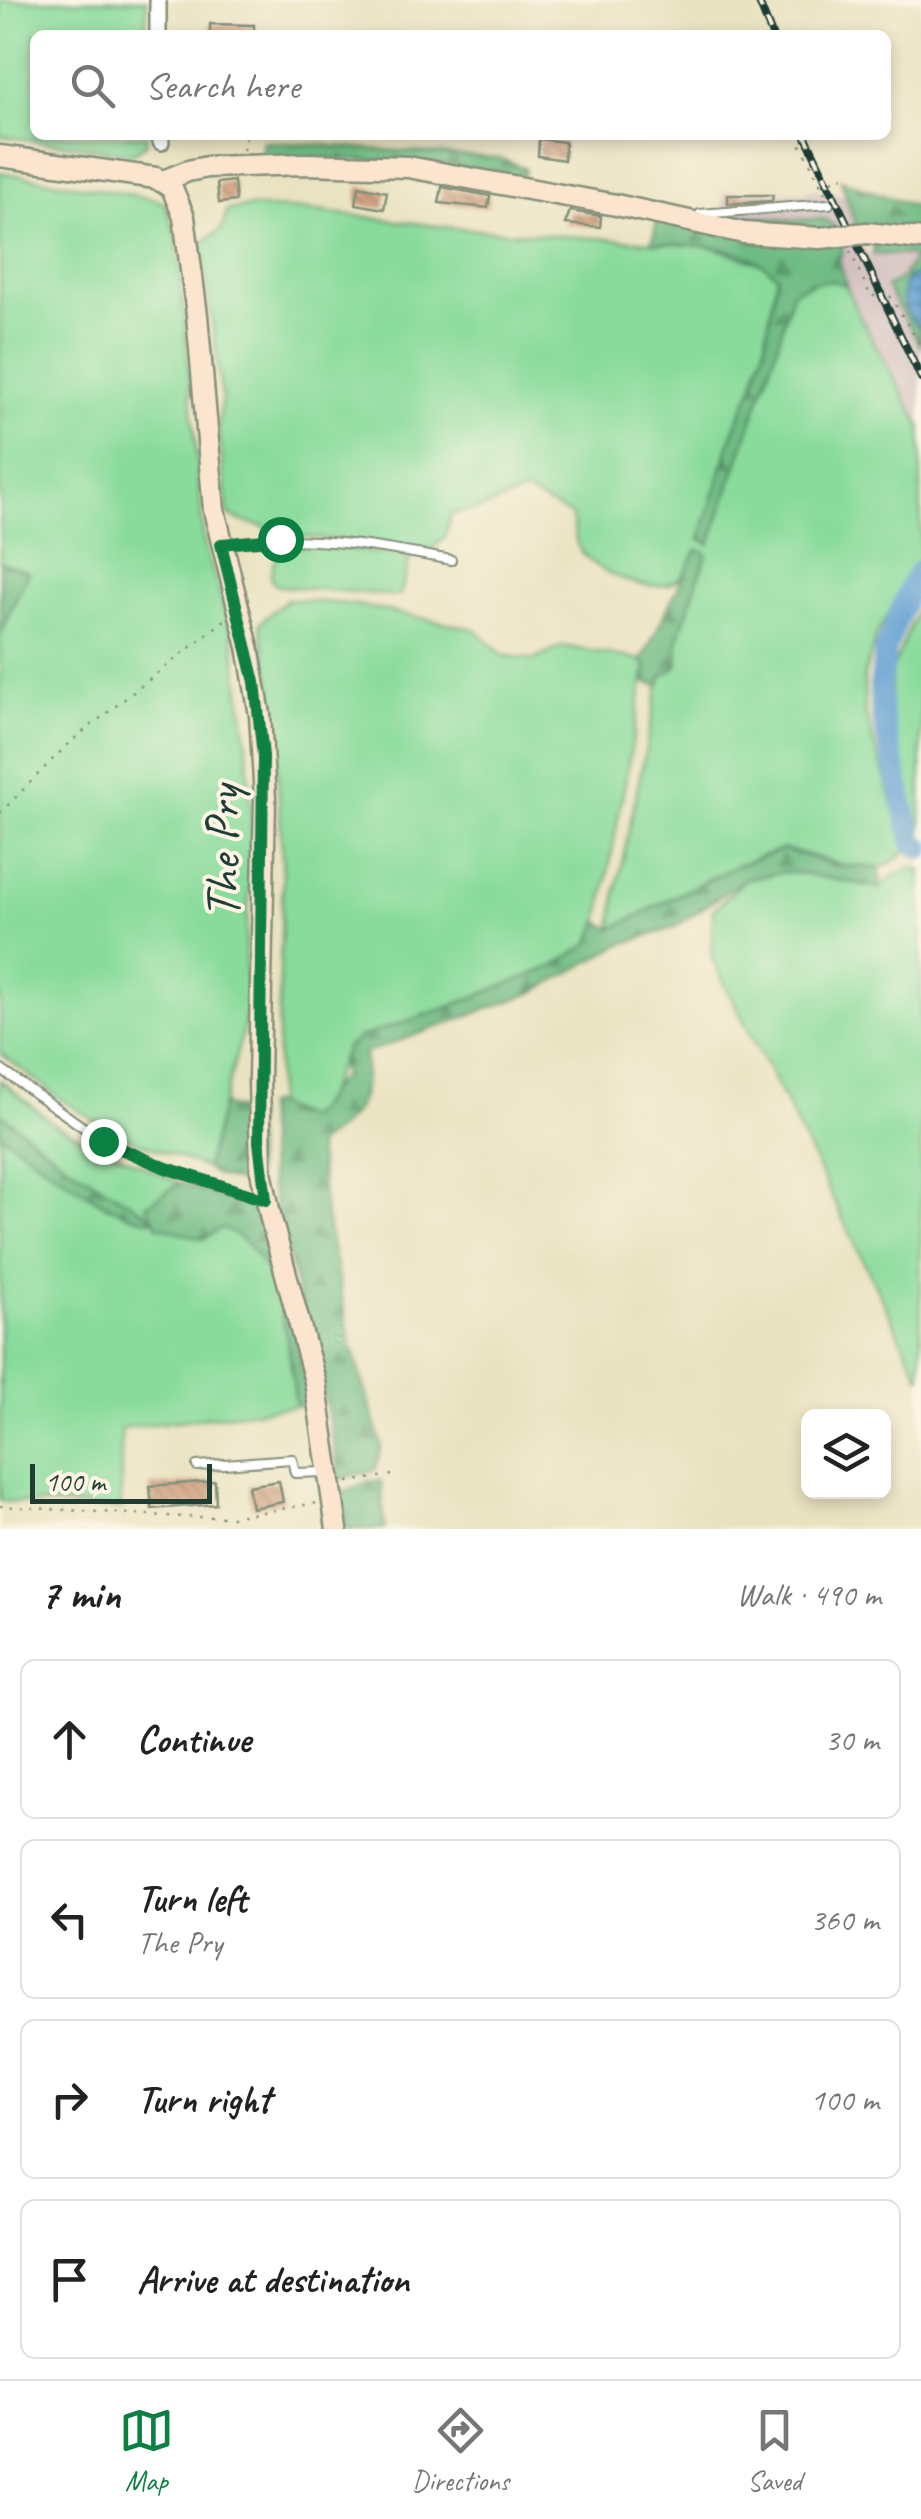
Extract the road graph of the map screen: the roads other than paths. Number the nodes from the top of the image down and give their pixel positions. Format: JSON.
{"nodes":[{"id":1,"x":158,"y":0,"type":"edge"},
{"id":2,"x":158,"y":30,"type":"edge"},
{"id":3,"x":0,"y":156,"type":"edge"},
{"id":4,"x":163,"y":181,"type":"junction"},
{"id":5,"x":830,"y":204,"type":"dead end"},
{"id":6,"x":695,"y":222,"type":"junction"},
{"id":7,"x":921,"y":240,"type":"edge"},
{"id":8,"x":221,"y":544,"type":"junction"},
{"id":9,"x":451,"y":560,"type":"dead end"},
{"id":10,"x":0,"y":1069,"type":"edge"},
{"id":11,"x":266,"y":1200,"type":"junction"},
{"id":12,"x":197,"y":1466,"type":"dead end"},
{"id":13,"x":332,"y":1486,"type":"junction"},
{"id":14,"x":337,"y":1529,"type":"edge"}],
"edges":[{"from":1,"to":2,"type":"street"},
{"from":3,"to":4,"type":"main road"},
{"from":4,"to":6,"type":"main road"},
{"from":4,"to":8,"type":"main road","name":"The Pry"},
{"from":5,"to":6,"type":"lane"},
{"from":6,"to":7,"type":"main road","bridge":true},
{"from":8,"to":9,"type":"lane"},
{"from":8,"to":11,"type":"main road","name":"The Pry"},
{"from":10,"to":11,"type":"lane"},
{"from":11,"to":13,"type":"main road","name":"The Pry"},
{"from":12,"to":13,"type":"lane"},
{"from":13,"to":14,"type":"main road","name":"The Pry"}]}
